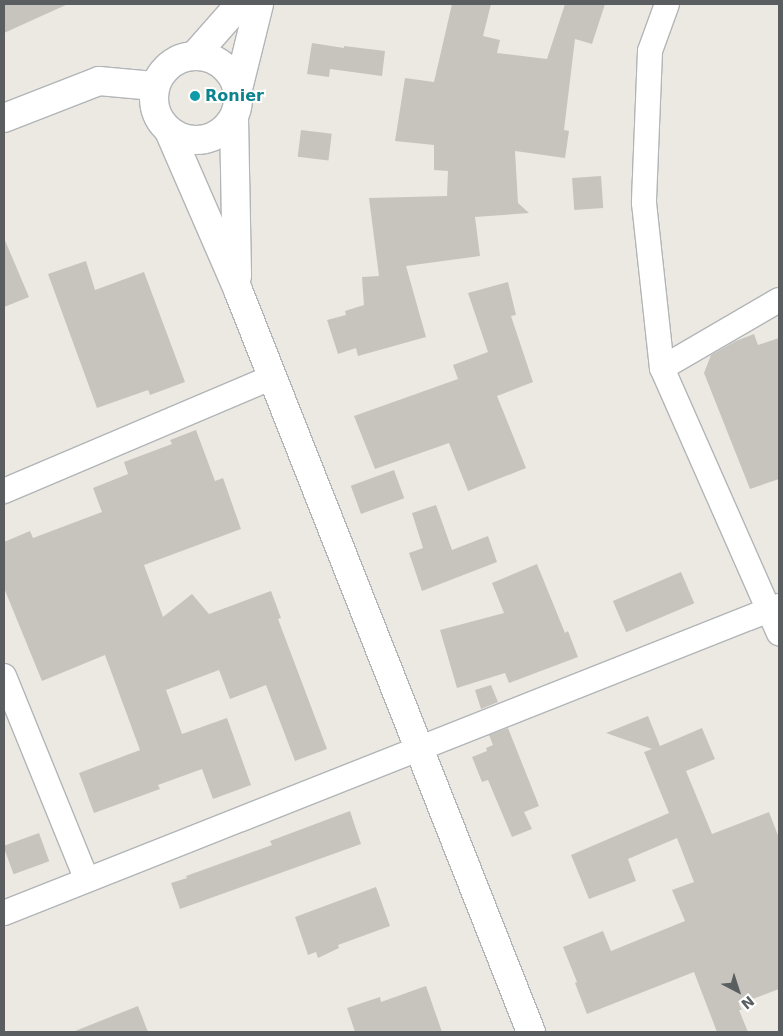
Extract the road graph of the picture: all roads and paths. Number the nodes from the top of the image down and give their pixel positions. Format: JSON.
{"nodes":[{"id":1,"x":240,"y":4,"type":"edge"},
{"id":2,"x":259,"y":4,"type":"edge"},
{"id":3,"x":667,"y":4,"type":"edge"},
{"id":4,"x":194,"y":55,"type":"junction"},
{"id":5,"x":154,"y":86,"type":"junction"},
{"id":6,"x":238,"y":89,"type":"junction"},
{"id":7,"x":4,"y":118,"type":"edge"},
{"id":8,"x":234,"y":118,"type":"junction"},
{"id":9,"x":170,"y":132,"type":"junction"},
{"id":10,"x":238,"y":290,"type":"junction"},
{"id":11,"x":779,"y":300,"type":"edge"},
{"id":12,"x":662,"y":368,"type":"junction"},
{"id":13,"x":272,"y":377,"type":"junction"},
{"id":14,"x":4,"y":491,"type":"edge"},
{"id":15,"x":775,"y":607,"type":"edge"},
{"id":16,"x":779,"y":633,"type":"edge"},
{"id":17,"x":4,"y":676,"type":"edge"},
{"id":18,"x":419,"y":750,"type":"junction"},
{"id":19,"x":87,"y":880,"type":"junction"},
{"id":20,"x":4,"y":912,"type":"edge"},
{"id":21,"x":531,"y":1032,"type":"edge"}],
"edges":[{"from":1,"to":4,"type":"street"},
{"from":2,"to":6,"type":"street"},
{"from":3,"to":12,"type":"street"},
{"from":4,"to":5,"type":"street"},
{"from":4,"to":6,"type":"street"},
{"from":5,"to":7,"type":"street"},
{"from":5,"to":9,"type":"street"},
{"from":6,"to":8,"type":"street"},
{"from":8,"to":9,"type":"street"},
{"from":8,"to":10,"type":"street"},
{"from":9,"to":10,"type":"street"},
{"from":10,"to":13,"type":"street"},
{"from":11,"to":12,"type":"street"},
{"from":12,"to":15,"type":"street"},
{"from":13,"to":14,"type":"street"},
{"from":13,"to":18,"type":"street"},
{"from":15,"to":16,"type":"street"},
{"from":15,"to":18,"type":"street"},
{"from":17,"to":19,"type":"street"},
{"from":18,"to":19,"type":"street"},
{"from":18,"to":21,"type":"street"},
{"from":19,"to":20,"type":"street"}]}
